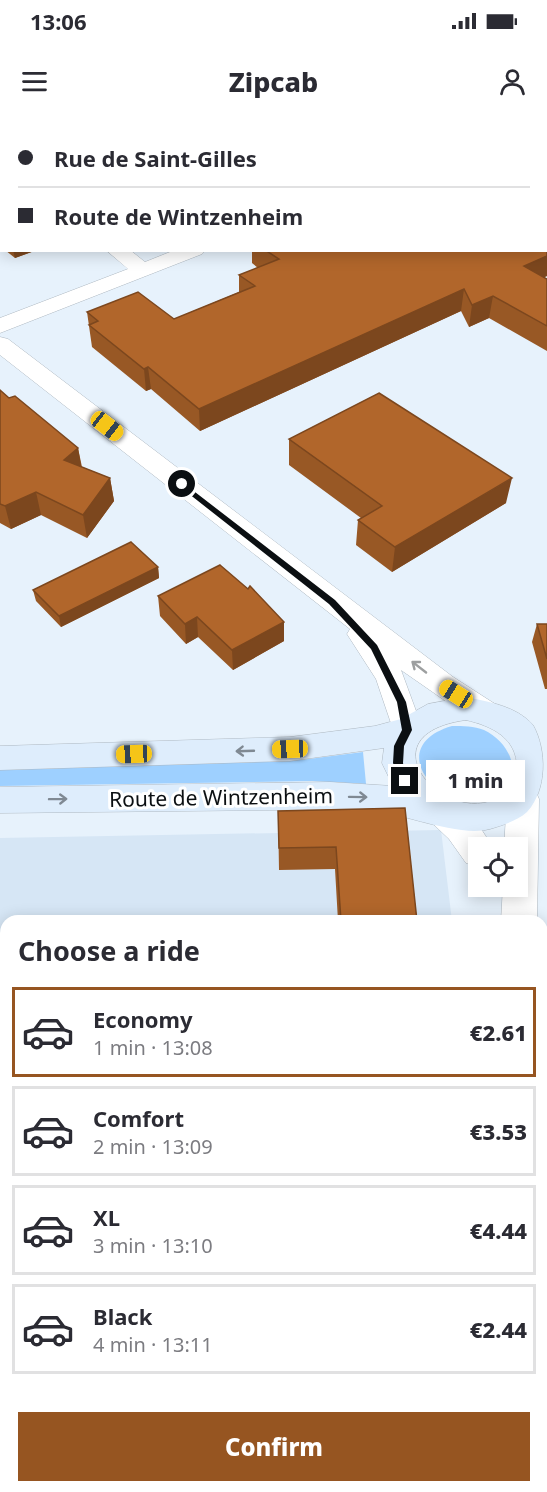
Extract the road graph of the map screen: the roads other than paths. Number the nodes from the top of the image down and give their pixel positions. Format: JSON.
{"nodes":[{"id":1,"x":119,"y":252,"type":"edge"},
{"id":2,"x":190,"y":252,"type":"edge"},
{"id":3,"x":144,"y":271,"type":"junction"},
{"id":4,"x":0,"y":326,"type":"edge"},
{"id":5,"x":0,"y":344,"type":"edge"},
{"id":6,"x":332,"y":602,"type":"junction"},
{"id":7,"x":494,"y":716,"type":"junction"},
{"id":8,"x":407,"y":730,"type":"junction"},
{"id":9,"x":547,"y":735,"type":"edge"},
{"id":10,"x":0,"y":758,"type":"edge"},
{"id":11,"x":535,"y":796,"type":"edge"},
{"id":12,"x":0,"y":800,"type":"edge"},
{"id":13,"x":440,"y":810,"type":"junction"},
{"id":14,"x":468,"y":839,"type":"edge"},
{"id":15,"x":502,"y":897,"type":"edge"},
{"id":16,"x":510,"y":915,"type":"edge"},
{"id":17,"x":520,"y":915,"type":"edge"}],
"edges":[{"from":1,"to":3,"type":"street"},
{"from":2,"to":3,"type":"street"},
{"from":3,"to":4,"type":"street"},
{"from":5,"to":6,"type":"street"},
{"from":7,"to":6,"type":"street","one_way":true},
{"from":6,"to":8,"type":"street"},
{"from":7,"to":8,"type":"main road"},
{"from":7,"to":9,"type":"main road"},
{"from":7,"to":11,"type":"main road"},
{"from":8,"to":10,"type":"main road","one_way":true},
{"from":8,"to":13,"type":"main road","name":"Route de Wintzenheim"},
{"from":11,"to":13,"type":"main road","name":"Route de Wintzenheim"},
{"from":11,"to":17,"type":"street"},
{"from":12,"to":13,"type":"main road","name":"Route de Wintzenheim","one_way":true},
{"from":13,"to":14,"type":"street"},
{"from":15,"to":16,"type":"street"}]}
